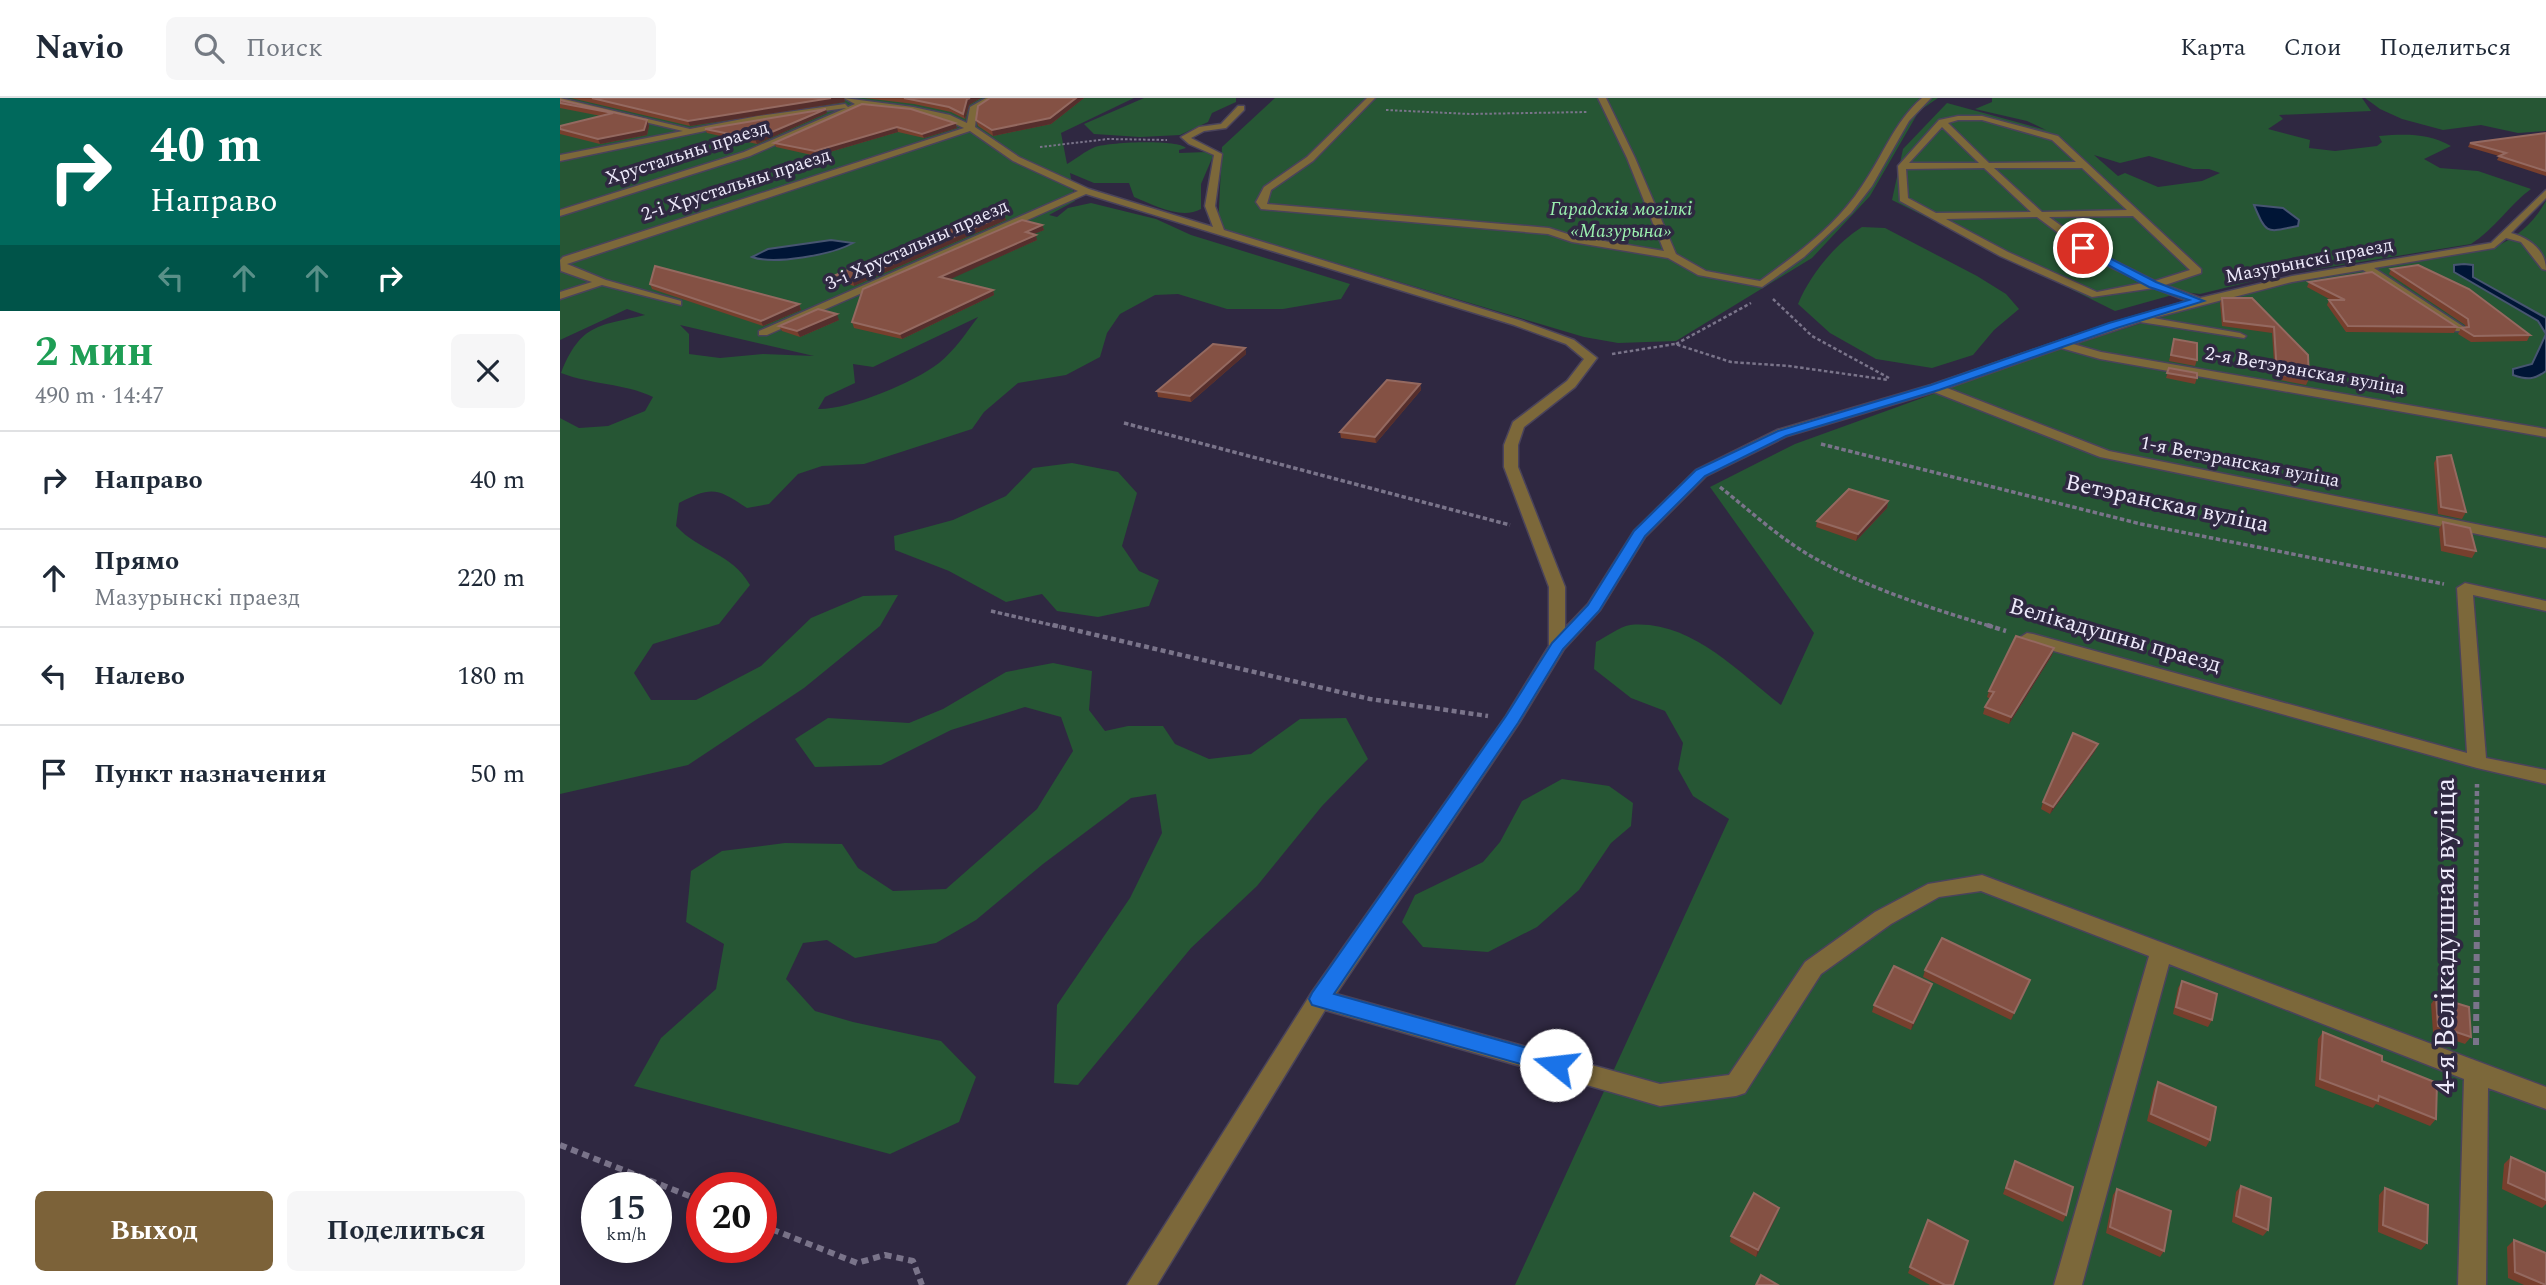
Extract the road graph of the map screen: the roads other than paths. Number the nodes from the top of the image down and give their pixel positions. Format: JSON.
{"nodes":[{"id":1,"x":848,"y":98,"type":"edge"},
{"id":2,"x":991,"y":98,"type":"edge"},
{"id":3,"x":1371,"y":98,"type":"edge"},
{"id":4,"x":1602,"y":98,"type":"edge"},
{"id":5,"x":1927,"y":98,"type":"edge"},
{"id":6,"x":560,"y":100,"type":"edge"},
{"id":7,"x":862,"y":104,"type":"junction"},
{"id":8,"x":1241,"y":108,"type":"dead end"},
{"id":9,"x":1942,"y":122,"type":"junction"},
{"id":10,"x":1223,"y":126,"type":"junction"},
{"id":11,"x":971,"y":128,"type":"junction"},
{"id":12,"x":694,"y":131,"type":"junction"},
{"id":13,"x":1210,"y":148,"type":"junction"},
{"id":14,"x":560,"y":158,"type":"edge"},
{"id":15,"x":2085,"y":165,"type":"junction"},
{"id":16,"x":1902,"y":166,"type":"junction"},
{"id":17,"x":1986,"y":166,"type":"junction"},
{"id":18,"x":1086,"y":191,"type":"junction"},
{"id":19,"x":2544,"y":198,"type":"edge"},
{"id":20,"x":560,"y":213,"type":"edge"},
{"id":21,"x":2136,"y":213,"type":"junction"},
{"id":22,"x":2042,"y":214,"type":"junction"},
{"id":23,"x":1934,"y":216,"type":"junction"},
{"id":24,"x":1219,"y":230,"type":"junction"},
{"id":25,"x":2506,"y":235,"type":"junction"},
{"id":26,"x":2525,"y":240,"type":"junction"},
{"id":27,"x":2546,"y":244,"type":"edge"},
{"id":28,"x":1671,"y":256,"type":"junction"},
{"id":29,"x":2365,"y":267,"type":"junction"},
{"id":30,"x":2546,"y":267,"type":"edge"},
{"id":31,"x":602,"y":282,"type":"junction"},
{"id":32,"x":2153,"y":285,"type":"junction"},
{"id":33,"x":560,"y":296,"type":"edge"},
{"id":34,"x":2199,"y":301,"type":"junction"},
{"id":35,"x":677,"y":303,"type":"edge"},
{"id":36,"x":2137,"y":319,"type":"junction"},
{"id":37,"x":2460,"y":328,"type":"edge"},
{"id":38,"x":763,"y":334,"type":"dead end"},
{"id":39,"x":2240,"y":335,"type":"dead end"},
{"id":40,"x":2059,"y":344,"type":"junction"},
{"id":41,"x":1935,"y":388,"type":"junction"},
{"id":42,"x":2546,"y":433,"type":"edge"},
{"id":43,"x":2546,"y":543,"type":"edge"},
{"id":44,"x":2546,"y":606,"type":"edge"},
{"id":45,"x":2027,"y":638,"type":"edge"},
{"id":46,"x":1557,"y":646,"type":"junction"},
{"id":47,"x":2477,"y":762,"type":"junction"},
{"id":48,"x":2546,"y":777,"type":"edge"},
{"id":49,"x":2161,"y":951,"type":"junction"},
{"id":50,"x":1320,"y":999,"type":"junction"},
{"id":51,"x":2476,"y":1073,"type":"junction"},
{"id":52,"x":2546,"y":1098,"type":"edge"},
{"id":53,"x":1141,"y":1285,"type":"edge"},
{"id":54,"x":2068,"y":1285,"type":"edge"},
{"id":55,"x":2472,"y":1285,"type":"edge"}],
"edges":[{"from":1,"to":7,"type":"street"},
{"from":2,"to":11,"type":"street"},
{"from":3,"to":28,"type":"street"},
{"from":4,"to":28,"type":"street"},
{"from":5,"to":28,"type":"street"},
{"from":6,"to":12,"type":"street"},
{"from":7,"to":11,"type":"street"},
{"from":7,"to":12,"type":"street"},
{"from":7,"to":20,"type":"street","name":"Хрустальны праезд"},
{"from":8,"to":10,"type":"street"},
{"from":9,"to":15,"type":"street"},
{"from":9,"to":16,"type":"street"},
{"from":9,"to":17,"type":"street"},
{"from":10,"to":13,"type":"street"},
{"from":10,"to":13,"type":"street"},
{"from":11,"to":18,"type":"street"},
{"from":11,"to":31,"type":"street","name":"2-і Хрустальны праезд"},
{"from":12,"to":14,"type":"street"},
{"from":13,"to":24,"type":"street"},
{"from":15,"to":17,"type":"street"},
{"from":15,"to":21,"type":"street"},
{"from":16,"to":17,"type":"street"},
{"from":16,"to":23,"type":"street"},
{"from":17,"to":22,"type":"street"},
{"from":18,"to":24,"type":"street"},
{"from":18,"to":38,"type":"street","name":"3-і Хрустальны праезд"},
{"from":19,"to":25,"type":"street","name":"Мазурынскі праезд"},
{"from":21,"to":22,"type":"street"},
{"from":21,"to":32,"type":"street"},
{"from":22,"to":23,"type":"street"},
{"from":22,"to":32,"type":"street"},
{"from":23,"to":32,"type":"street"},
{"from":24,"to":46,"type":"street"},
{"from":25,"to":26,"type":"street"},
{"from":25,"to":29,"type":"street","name":"Мазурынскі праезд"},
{"from":26,"to":27,"type":"street"},
{"from":26,"to":30,"type":"street"},
{"from":29,"to":34,"type":"street","name":"Мазурынскі праезд"},
{"from":29,"to":37,"type":"street"},
{"from":31,"to":33,"type":"street"},
{"from":31,"to":35,"type":"street"},
{"from":32,"to":34,"type":"street"},
{"from":34,"to":36,"type":"street","name":"Мазурынскі праезд"},
{"from":36,"to":39,"type":"street"},
{"from":36,"to":40,"type":"street","name":"Мазурынскі праезд"},
{"from":40,"to":41,"type":"street","name":"Мазурынскі праезд"},
{"from":40,"to":42,"type":"street","name":"2-я Ветэранская вуліца"},
{"from":41,"to":43,"type":"street","name":"1-я Ветэранская вуліца"},
{"from":41,"to":46,"type":"street","name":"Мазурынскі праезд"},
{"from":44,"to":47,"type":"street","name":"4-я Велікадушная вуліца"},
{"from":45,"to":47,"type":"street","name":"Велікадушны праезд"},
{"from":46,"to":50,"type":"street","name":"Мазурынскі праезд"},
{"from":47,"to":48,"type":"street","name":"Велікадушны праезд"},
{"from":49,"to":50,"type":"street"},
{"from":49,"to":51,"type":"street"},
{"from":49,"to":54,"type":"street"},
{"from":50,"to":53,"type":"street","name":"Мазурынскі праезд"},
{"from":51,"to":52,"type":"street"},
{"from":51,"to":55,"type":"street","name":"4-я Велікадушная вуліца"}]}
